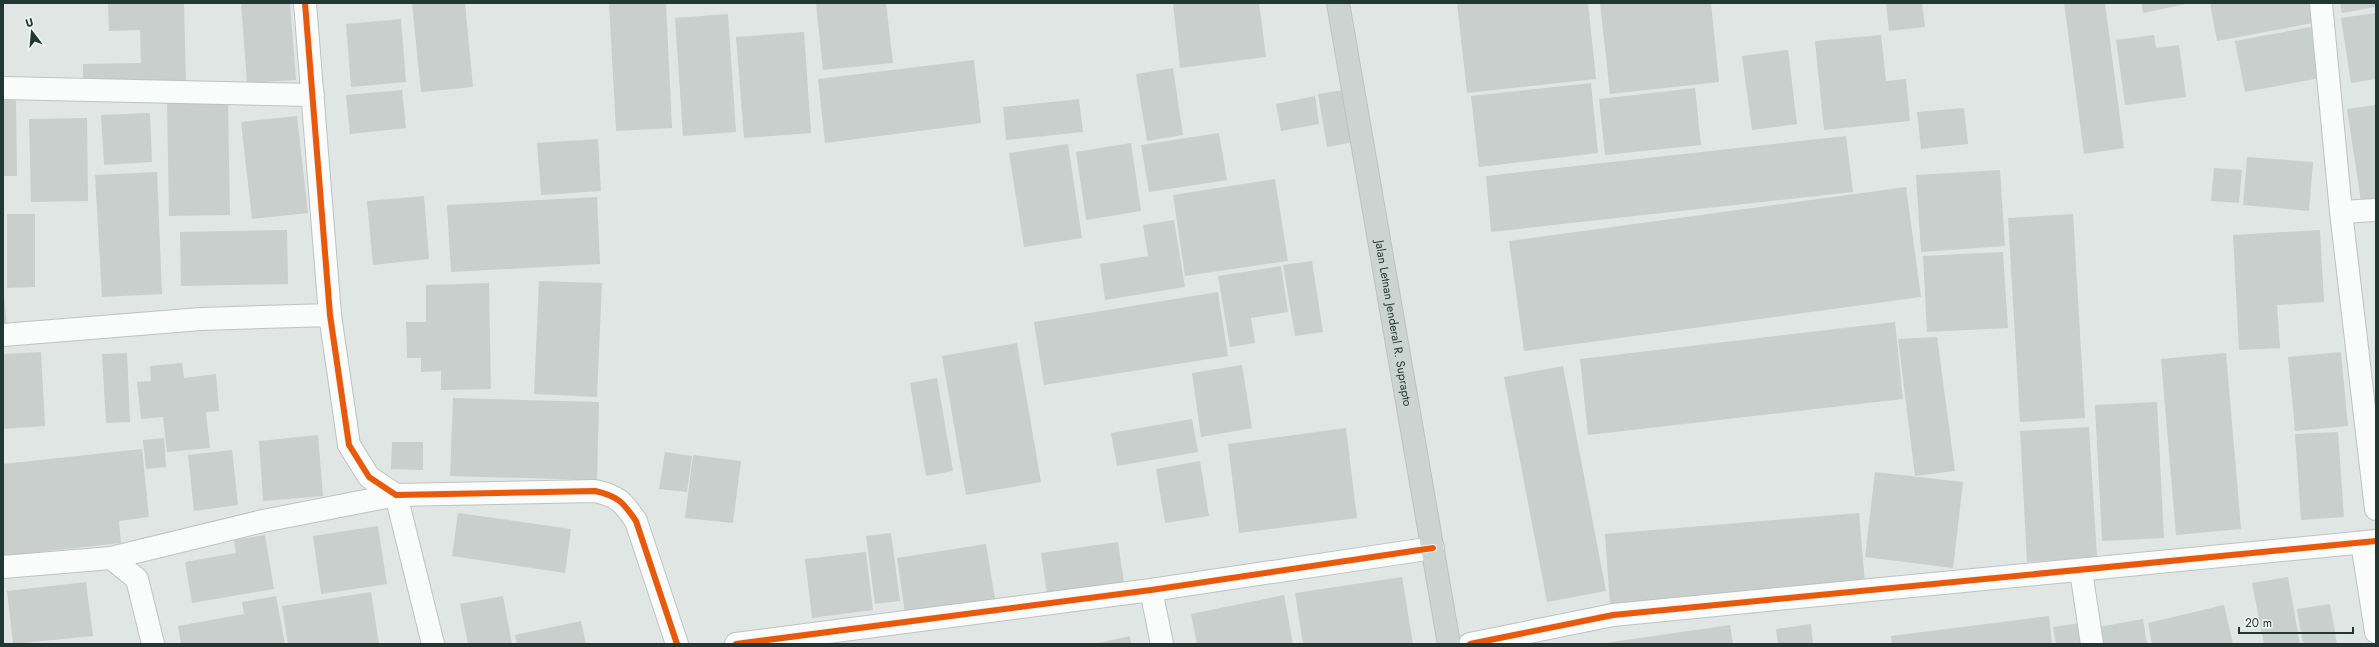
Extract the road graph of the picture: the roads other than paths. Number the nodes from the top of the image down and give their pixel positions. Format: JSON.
{"nodes":[{"id":1,"x":305,"y":3,"type":"edge"},
{"id":2,"x":1338,"y":3,"type":"edge"},
{"id":3,"x":2321,"y":3,"type":"edge"},
{"id":4,"x":3,"y":88,"type":"edge"},
{"id":5,"x":313,"y":95,"type":"junction"},
{"id":6,"x":2376,"y":210,"type":"edge"},
{"id":7,"x":2342,"y":212,"type":"junction"},
{"id":8,"x":330,"y":315,"type":"junction"},
{"id":9,"x":3,"y":335,"type":"edge"},
{"id":10,"x":396,"y":495,"type":"junction"},
{"id":11,"x":2376,"y":509,"type":"edge"},
{"id":12,"x":2369,"y":542,"type":"edge"},
{"id":13,"x":1432,"y":548,"type":"junction"},
{"id":14,"x":110,"y":558,"type":"junction"},
{"id":15,"x":3,"y":567,"type":"edge"},
{"id":16,"x":2081,"y":571,"type":"junction"},
{"id":17,"x":1151,"y":590,"type":"junction"},
{"id":18,"x":2376,"y":632,"type":"edge"},
{"id":19,"x":153,"y":644,"type":"edge"},
{"id":20,"x":433,"y":644,"type":"edge"},
{"id":21,"x":677,"y":644,"type":"edge"},
{"id":22,"x":736,"y":644,"type":"edge"},
{"id":23,"x":1162,"y":644,"type":"edge"},
{"id":24,"x":1449,"y":644,"type":"edge"},
{"id":25,"x":1470,"y":644,"type":"edge"},
{"id":26,"x":2092,"y":644,"type":"edge"}],
"edges":[{"from":1,"to":5,"type":"street"},
{"from":2,"to":13,"type":"main road","name":"Jalan Letnan Jenderal R. Suprapto"},
{"from":3,"to":7,"type":"street"},
{"from":4,"to":5,"type":"street"},
{"from":5,"to":8,"type":"street"},
{"from":6,"to":7,"type":"street"},
{"from":7,"to":11,"type":"street"},
{"from":8,"to":9,"type":"street"},
{"from":8,"to":10,"type":"street"},
{"from":10,"to":14,"type":"street"},
{"from":10,"to":20,"type":"street"},
{"from":10,"to":21,"type":"street"},
{"from":12,"to":16,"type":"street"},
{"from":12,"to":18,"type":"street"},
{"from":13,"to":17,"type":"street"},
{"from":13,"to":24,"type":"main road","name":"Jalan Letnan Jenderal R. Suprapto"},
{"from":14,"to":15,"type":"street"},
{"from":14,"to":19,"type":"street"},
{"from":16,"to":25,"type":"street"},
{"from":16,"to":26,"type":"street"},
{"from":17,"to":22,"type":"street"},
{"from":17,"to":23,"type":"street"}]}
